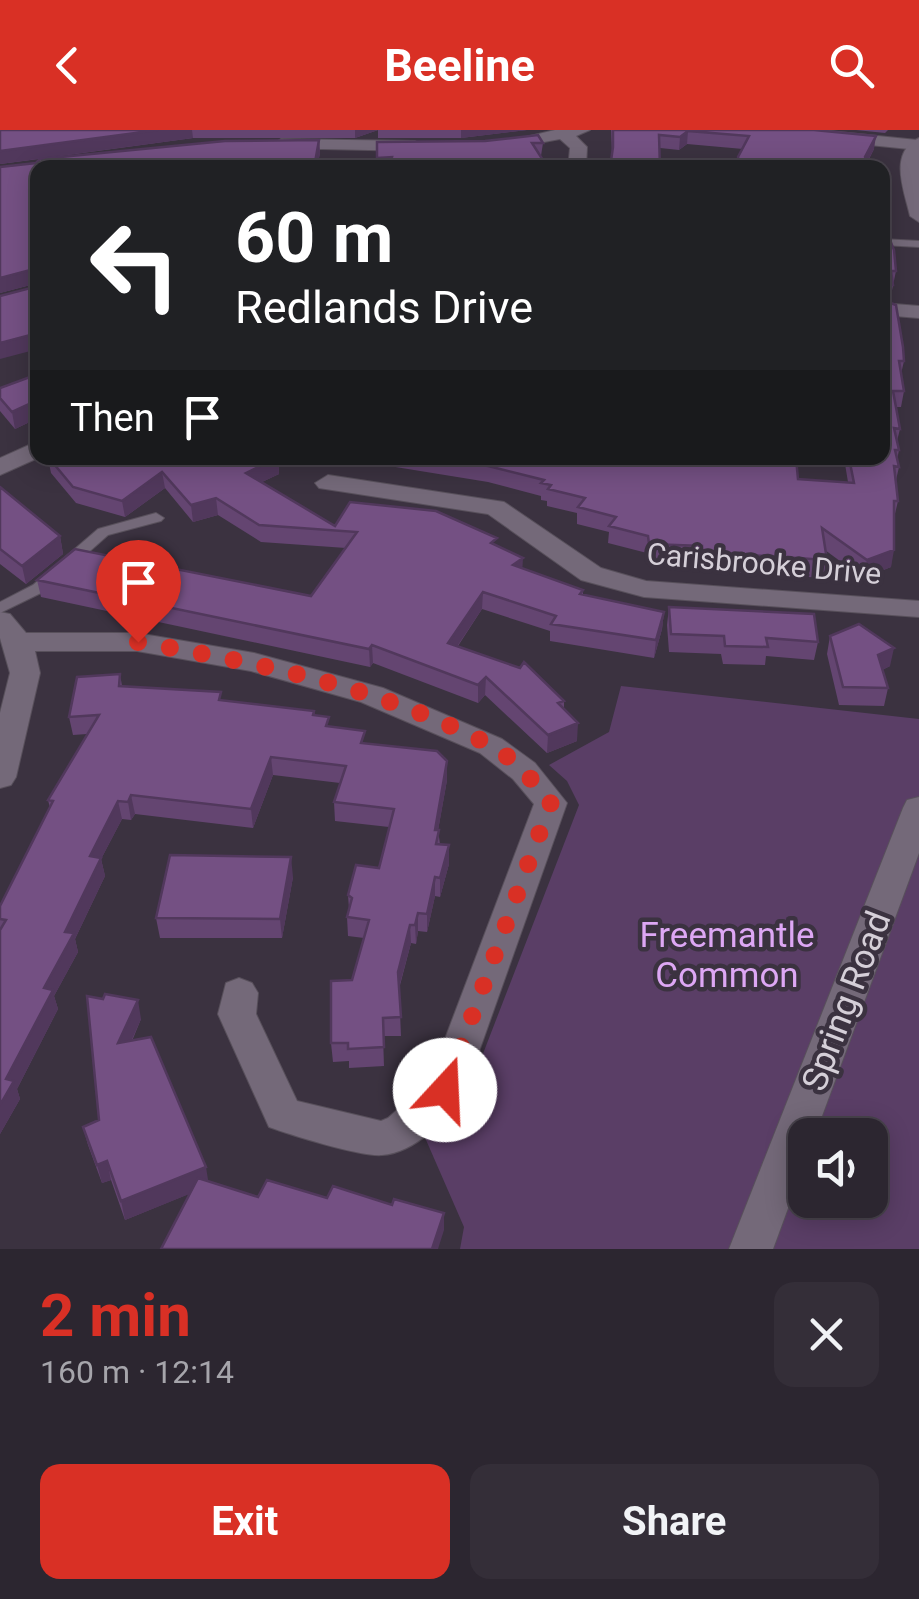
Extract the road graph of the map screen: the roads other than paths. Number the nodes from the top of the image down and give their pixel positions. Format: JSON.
{"nodes":[{"id":1,"x":770,"y":130,"type":"edge"},
{"id":2,"x":573,"y":132,"type":"edge"},
{"id":3,"x":264,"y":144,"type":"edge"},
{"id":4,"x":347,"y":145,"type":"junction"},
{"id":5,"x":432,"y":146,"type":"edge"},
{"id":6,"x":476,"y":147,"type":"edge"},
{"id":7,"x":916,"y":149,"type":"edge"},
{"id":8,"x":350,"y":160,"type":"edge"},
{"id":9,"x":578,"y":160,"type":"edge"},
{"id":10,"x":919,"y":216,"type":"edge"},
{"id":11,"x":890,"y":242,"type":"edge"},
{"id":12,"x":919,"y":244,"type":"edge"},
{"id":13,"x":890,"y":310,"type":"edge"},
{"id":14,"x":919,"y":312,"type":"edge"},
{"id":15,"x":30,"y":452,"type":"edge"},
{"id":16,"x":0,"y":468,"type":"edge"},
{"id":17,"x":328,"y":483,"type":"dead end"},
{"id":18,"x":156,"y":518,"type":"dead end"},
{"id":19,"x":0,"y":608,"type":"edge"},
{"id":20,"x":919,"y":609,"type":"edge"},
{"id":21,"x":9,"y":631,"type":"edge"},
{"id":22,"x":0,"y":777,"type":"edge"},
{"id":23,"x":919,"y":808,"type":"edge"},
{"id":24,"x":239,"y":992,"type":"dead end"},
{"id":25,"x":751,"y":1249,"type":"edge"}],
"edges":[{"from":1,"to":7,"type":"street"},
{"from":2,"to":6,"type":"street"},
{"from":2,"to":9,"type":"street"},
{"from":3,"to":4,"type":"street"},
{"from":4,"to":5,"type":"street"},
{"from":4,"to":8,"type":"street"},
{"from":7,"to":10,"type":"street"},
{"from":11,"to":12,"type":"lane"},
{"from":13,"to":14,"type":"street"},
{"from":15,"to":16,"type":"street"},
{"from":17,"to":20,"type":"street","name":"Carisbrooke Drive"},
{"from":18,"to":19,"type":"lane"},
{"from":21,"to":22,"type":"street"},
{"from":21,"to":24,"type":"street"},
{"from":23,"to":25,"type":"street","name":"Spring Road"}]}
